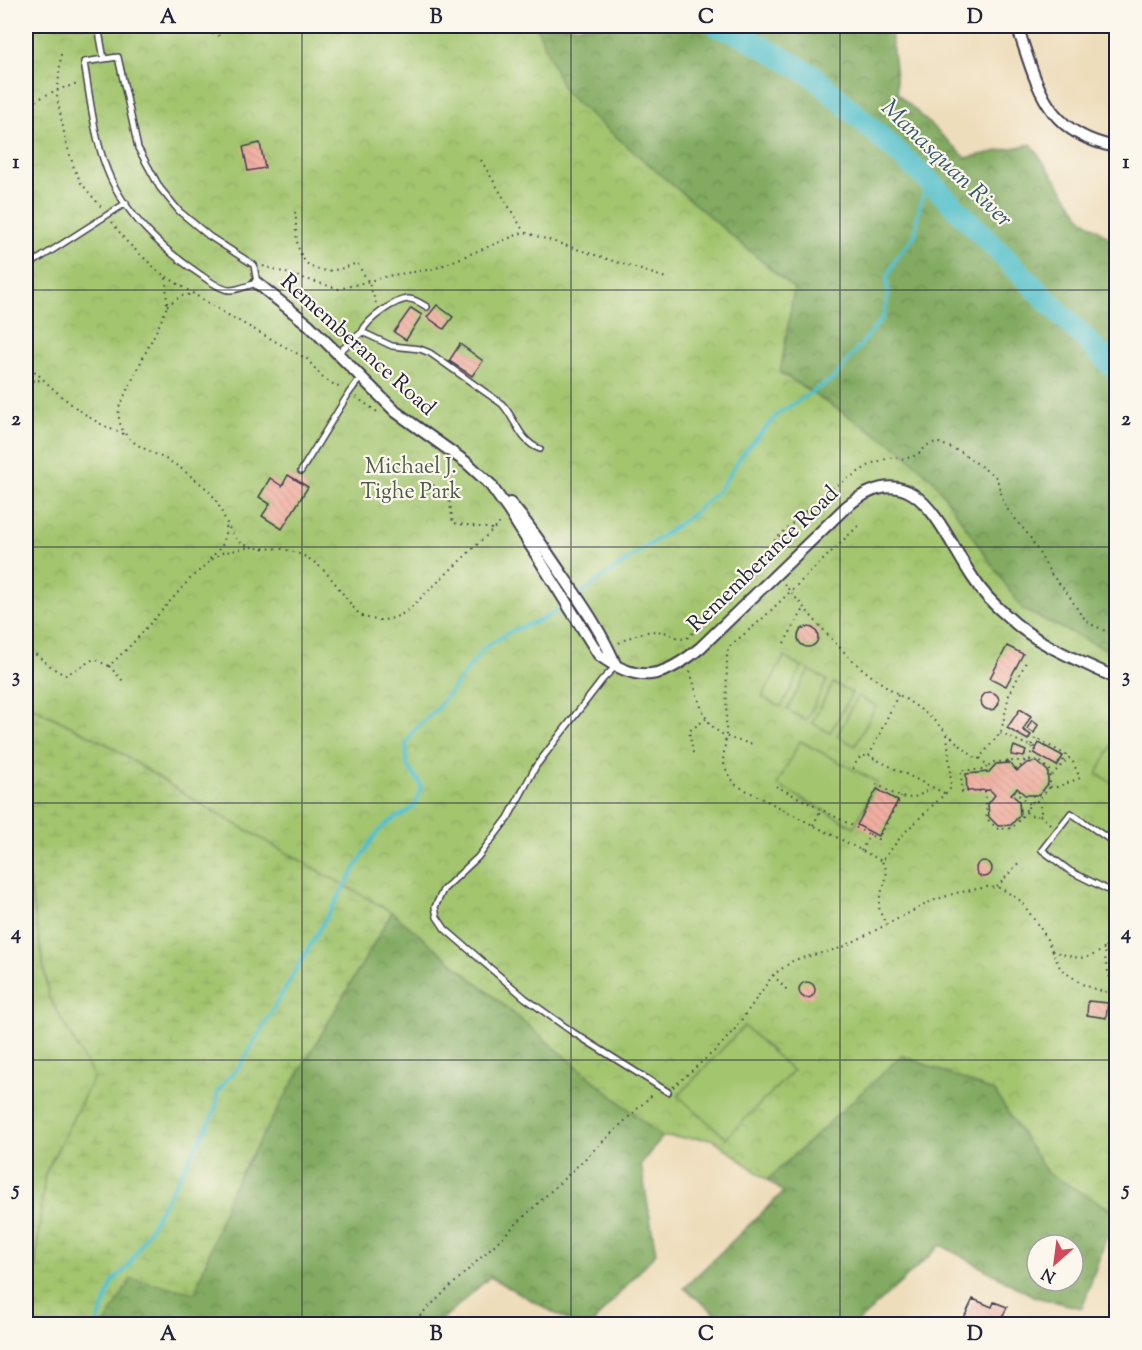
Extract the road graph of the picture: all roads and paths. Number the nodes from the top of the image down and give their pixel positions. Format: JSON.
{"nodes":[{"id":1,"x":98,"y":26,"type":"edge"},
{"id":2,"x":123,"y":26,"type":"edge"},
{"id":3,"x":183,"y":26,"type":"edge"},
{"id":4,"x":206,"y":26,"type":"edge"},
{"id":5,"x":1017,"y":26,"type":"edge"},
{"id":6,"x":203,"y":31,"type":"junction"},
{"id":7,"x":220,"y":36,"type":"dead end"},
{"id":8,"x":101,"y":42,"type":"junction"},
{"id":9,"x":61,"y":54,"type":"dead end"},
{"id":10,"x":104,"y":59,"type":"junction"},
{"id":11,"x":87,"y":82,"type":"junction"},
{"id":12,"x":58,"y":88,"type":"junction"},
{"id":13,"x":26,"y":108,"type":"edge"},
{"id":14,"x":1116,"y":147,"type":"edge"},
{"id":15,"x":481,"y":160,"type":"dead end"},
{"id":16,"x":126,"y":203,"type":"junction"},
{"id":17,"x":295,"y":212,"type":"dead end"},
{"id":18,"x":108,"y":215,"type":"junction"},
{"id":19,"x":524,"y":232,"type":"junction"},
{"id":20,"x":254,"y":265,"type":"junction"},
{"id":21,"x":26,"y":267,"type":"edge"},
{"id":22,"x":166,"y":276,"type":"junction"},
{"id":23,"x":666,"y":278,"type":"dead end"},
{"id":24,"x":368,"y":282,"type":"junction"},
{"id":25,"x":257,"y":283,"type":"junction"},
{"id":26,"x":194,"y":294,"type":"junction"},
{"id":27,"x":167,"y":306,"type":"junction"},
{"id":28,"x":427,"y":307,"type":"dead end"},
{"id":29,"x":378,"y":312,"type":"junction"},
{"id":30,"x":362,"y":332,"type":"junction"},
{"id":31,"x":337,"y":354,"type":"junction"},
{"id":32,"x":26,"y":363,"type":"edge"},
{"id":33,"x":361,"y":377,"type":"junction"},
{"id":34,"x":44,"y":380,"type":"junction"},
{"id":35,"x":26,"y":381,"type":"edge"},
{"id":36,"x":349,"y":393,"type":"junction"},
{"id":37,"x":381,"y":415,"type":"dead end"},
{"id":38,"x":124,"y":434,"type":"junction"},
{"id":39,"x":540,"y":449,"type":"dead end"},
{"id":40,"x":301,"y":471,"type":"dead end"},
{"id":41,"x":489,"y":483,"type":"junction"},
{"id":42,"x":433,"y":485,"type":"dead end"},
{"id":43,"x":509,"y":511,"type":"junction"},
{"id":44,"x":228,"y":524,"type":"junction"},
{"id":45,"x":858,"y":526,"type":"dead end"},
{"id":46,"x":493,"y":529,"type":"junction"},
{"id":47,"x":252,"y":547,"type":"junction"},
{"id":48,"x":208,"y":562,"type":"junction"},
{"id":49,"x":776,"y":575,"type":"junction"},
{"id":50,"x":790,"y":592,"type":"junction"},
{"id":51,"x":805,"y":607,"type":"junction"},
{"id":52,"x":1116,"y":636,"type":"edge"},
{"id":53,"x":784,"y":643,"type":"dead end"},
{"id":54,"x":26,"y":647,"type":"edge"},
{"id":55,"x":609,"y":649,"type":"junction"},
{"id":56,"x":686,"y":660,"type":"junction"},
{"id":57,"x":1026,"y":662,"type":"dead end"},
{"id":58,"x":109,"y":666,"type":"junction"},
{"id":59,"x":616,"y":666,"type":"junction"},
{"id":60,"x":1116,"y":678,"type":"edge"},
{"id":61,"x":124,"y":682,"type":"dead end"},
{"id":62,"x":899,"y":694,"type":"junction"},
{"id":63,"x":706,"y":718,"type":"junction"},
{"id":64,"x":1000,"y":733,"type":"junction"},
{"id":65,"x":947,"y":734,"type":"junction"},
{"id":66,"x":726,"y":737,"type":"junction"},
{"id":67,"x":755,"y":744,"type":"dead end"},
{"id":68,"x":1032,"y":746,"type":"junction"},
{"id":69,"x":1036,"y":748,"type":"dead end"},
{"id":70,"x":693,"y":753,"type":"dead end"},
{"id":71,"x":869,"y":756,"type":"junction"},
{"id":72,"x":980,"y":758,"type":"junction"},
{"id":73,"x":1028,"y":760,"type":"junction"},
{"id":74,"x":1046,"y":760,"type":"dead end"},
{"id":75,"x":1007,"y":761,"type":"junction"},
{"id":76,"x":1062,"y":762,"type":"junction"},
{"id":77,"x":1044,"y":765,"type":"junction"},
{"id":78,"x":988,"y":766,"type":"junction"},
{"id":79,"x":853,"y":769,"type":"dead end"},
{"id":80,"x":1050,"y":777,"type":"junction"},
{"id":81,"x":876,"y":784,"type":"dead end"},
{"id":82,"x":776,"y":786,"type":"dead end"},
{"id":83,"x":1050,"y":787,"type":"junction"},
{"id":84,"x":930,"y":788,"type":"junction"},
{"id":85,"x":1014,"y":791,"type":"dead end"},
{"id":86,"x":946,"y":794,"type":"junction"},
{"id":87,"x":1033,"y":795,"type":"dead end"},
{"id":88,"x":901,"y":797,"type":"junction"},
{"id":89,"x":1035,"y":801,"type":"junction"},
{"id":90,"x":1029,"y":804,"type":"junction"},
{"id":91,"x":821,"y":810,"type":"junction"},
{"id":92,"x":1020,"y":810,"type":"dead end"},
{"id":93,"x":1026,"y":811,"type":"junction"},
{"id":94,"x":1039,"y":815,"type":"junction"},
{"id":95,"x":813,"y":825,"type":"junction"},
{"id":96,"x":1051,"y":825,"type":"dead end"},
{"id":97,"x":870,"y":834,"type":"junction"},
{"id":98,"x":1116,"y":844,"type":"edge"},
{"id":99,"x":861,"y":851,"type":"junction"},
{"id":100,"x":1021,"y":860,"type":"dead end"},
{"id":101,"x":882,"y":861,"type":"junction"},
{"id":102,"x":996,"y":888,"type":"junction"},
{"id":103,"x":1116,"y":894,"type":"edge"},
{"id":104,"x":1116,"y":912,"type":"edge"},
{"id":105,"x":886,"y":924,"type":"junction"},
{"id":106,"x":1105,"y":948,"type":"junction"},
{"id":107,"x":1051,"y":950,"type":"junction"},
{"id":108,"x":773,"y":975,"type":"junction"},
{"id":109,"x":788,"y":991,"type":"dead end"},
{"id":110,"x":1116,"y":992,"type":"edge"},
{"id":111,"x":668,"y":1092,"type":"junction"},
{"id":112,"x":411,"y":1324,"type":"edge"}],
"edges":[{"from":1,"to":8,"type":"lane"},
{"from":2,"to":8,"type":"path"},
{"from":3,"to":6,"type":"path"},
{"from":4,"to":6,"type":"path"},
{"from":5,"to":14,"type":"street"},
{"from":6,"to":7,"type":"path"},
{"from":8,"to":10,"type":"lane"},
{"from":9,"to":12,"type":"path"},
{"from":10,"to":11,"type":"lane"},
{"from":10,"to":20,"type":"lane"},
{"from":11,"to":12,"type":"path"},
{"from":11,"to":16,"type":"lane"},
{"from":12,"to":13,"type":"path"},
{"from":12,"to":18,"type":"path"},
{"from":15,"to":19,"type":"path"},
{"from":16,"to":18,"type":"lane"},
{"from":16,"to":25,"type":"lane"},
{"from":17,"to":24,"type":"path"},
{"from":18,"to":21,"type":"lane"},
{"from":18,"to":22,"type":"path"},
{"from":19,"to":23,"type":"path"},
{"from":19,"to":24,"type":"path"},
{"from":20,"to":24,"type":"path"},
{"from":20,"to":25,"type":"lane"},
{"from":22,"to":26,"type":"path"},
{"from":22,"to":27,"type":"path"},
{"from":24,"to":29,"type":"path"},
{"from":25,"to":31,"type":"street","name":"Rememberance Road"},
{"from":26,"to":27,"type":"path"},
{"from":26,"to":36,"type":"path"},
{"from":27,"to":38,"type":"path"},
{"from":28,"to":29,"type":"lane"},
{"from":29,"to":30,"type":"lane"},
{"from":30,"to":31,"type":"lane"},
{"from":30,"to":39,"type":"lane"},
{"from":31,"to":33,"type":"street","name":"Rememberance Road"},
{"from":32,"to":34,"type":"path"},
{"from":33,"to":36,"type":"lane"},
{"from":33,"to":41,"type":"street","name":"Rememberance Road"},
{"from":34,"to":35,"type":"path"},
{"from":34,"to":38,"type":"path"},
{"from":36,"to":37,"type":"path"},
{"from":36,"to":40,"type":"lane"},
{"from":38,"to":44,"type":"path"},
{"from":41,"to":43,"type":"street","name":"Rememberance Road"},
{"from":41,"to":55,"type":"street","name":"Rememberance Road"},
{"from":42,"to":46,"type":"path"},
{"from":43,"to":46,"type":"path"},
{"from":43,"to":59,"type":"street","name":"Rememberance Road"},
{"from":44,"to":47,"type":"path"},
{"from":44,"to":48,"type":"path"},
{"from":45,"to":50,"type":"path"},
{"from":46,"to":47,"type":"path"},
{"from":47,"to":48,"type":"path"},
{"from":48,"to":58,"type":"path"},
{"from":49,"to":50,"type":"path"},
{"from":49,"to":56,"type":"street","name":"Rememberance Road"},
{"from":49,"to":60,"type":"street","name":"Rememberance Road"},
{"from":50,"to":51,"type":"path"},
{"from":50,"to":66,"type":"path"},
{"from":51,"to":53,"type":"path"},
{"from":51,"to":62,"type":"path"},
{"from":52,"to":55,"type":"path"},
{"from":54,"to":58,"type":"path"},
{"from":55,"to":59,"type":"street","name":"Rememberance Road"},
{"from":56,"to":59,"type":"street","name":"Rememberance Road"},
{"from":56,"to":63,"type":"path"},
{"from":57,"to":64,"type":"path"},
{"from":58,"to":61,"type":"path"},
{"from":59,"to":111,"type":"lane"},
{"from":62,"to":65,"type":"path"},
{"from":62,"to":71,"type":"path"},
{"from":63,"to":66,"type":"path"},
{"from":63,"to":70,"type":"path"},
{"from":64,"to":68,"type":"path"},
{"from":64,"to":72,"type":"path"},
{"from":65,"to":72,"type":"path"},
{"from":65,"to":86,"type":"path"},
{"from":66,"to":67,"type":"path"},
{"from":66,"to":95,"type":"path"},
{"from":68,"to":69,"type":"path"},
{"from":68,"to":73,"type":"path"},
{"from":68,"to":76,"type":"path"},
{"from":71,"to":79,"type":"path"},
{"from":71,"to":84,"type":"path"},
{"from":72,"to":78,"type":"path"},
{"from":73,"to":75,"type":"path"},
{"from":73,"to":75,"type":"path"},
{"from":73,"to":77,"type":"path"},
{"from":74,"to":77,"type":"path"},
{"from":75,"to":78,"type":"path"},
{"from":76,"to":80,"type":"path"},
{"from":76,"to":83,"type":"path"},
{"from":77,"to":80,"type":"path"},
{"from":78,"to":93,"type":"path"},
{"from":80,"to":83,"type":"path"},
{"from":81,"to":88,"type":"path"},
{"from":82,"to":91,"type":"path"},
{"from":83,"to":89,"type":"path"},
{"from":84,"to":86,"type":"path"},
{"from":84,"to":88,"type":"path"},
{"from":85,"to":90,"type":"path"},
{"from":86,"to":101,"type":"path"},
{"from":87,"to":89,"type":"path"},
{"from":88,"to":97,"type":"path"},
{"from":89,"to":90,"type":"path"},
{"from":89,"to":94,"type":"path"},
{"from":90,"to":93,"type":"path"},
{"from":91,"to":95,"type":"path"},
{"from":91,"to":97,"type":"path"},
{"from":92,"to":93,"type":"path"},
{"from":93,"to":94,"type":"path"},
{"from":94,"to":96,"type":"path"},
{"from":95,"to":99,"type":"path"},
{"from":97,"to":99,"type":"path"},
{"from":98,"to":103,"type":"lane"},
{"from":99,"to":101,"type":"path"},
{"from":100,"to":102,"type":"path"},
{"from":101,"to":105,"type":"path"},
{"from":102,"to":105,"type":"path"},
{"from":102,"to":107,"type":"path"},
{"from":104,"to":106,"type":"path"},
{"from":105,"to":108,"type":"path"},
{"from":106,"to":107,"type":"path"},
{"from":106,"to":110,"type":"path"},
{"from":107,"to":110,"type":"path"},
{"from":108,"to":109,"type":"path"},
{"from":108,"to":111,"type":"path"},
{"from":111,"to":112,"type":"path"}]}
